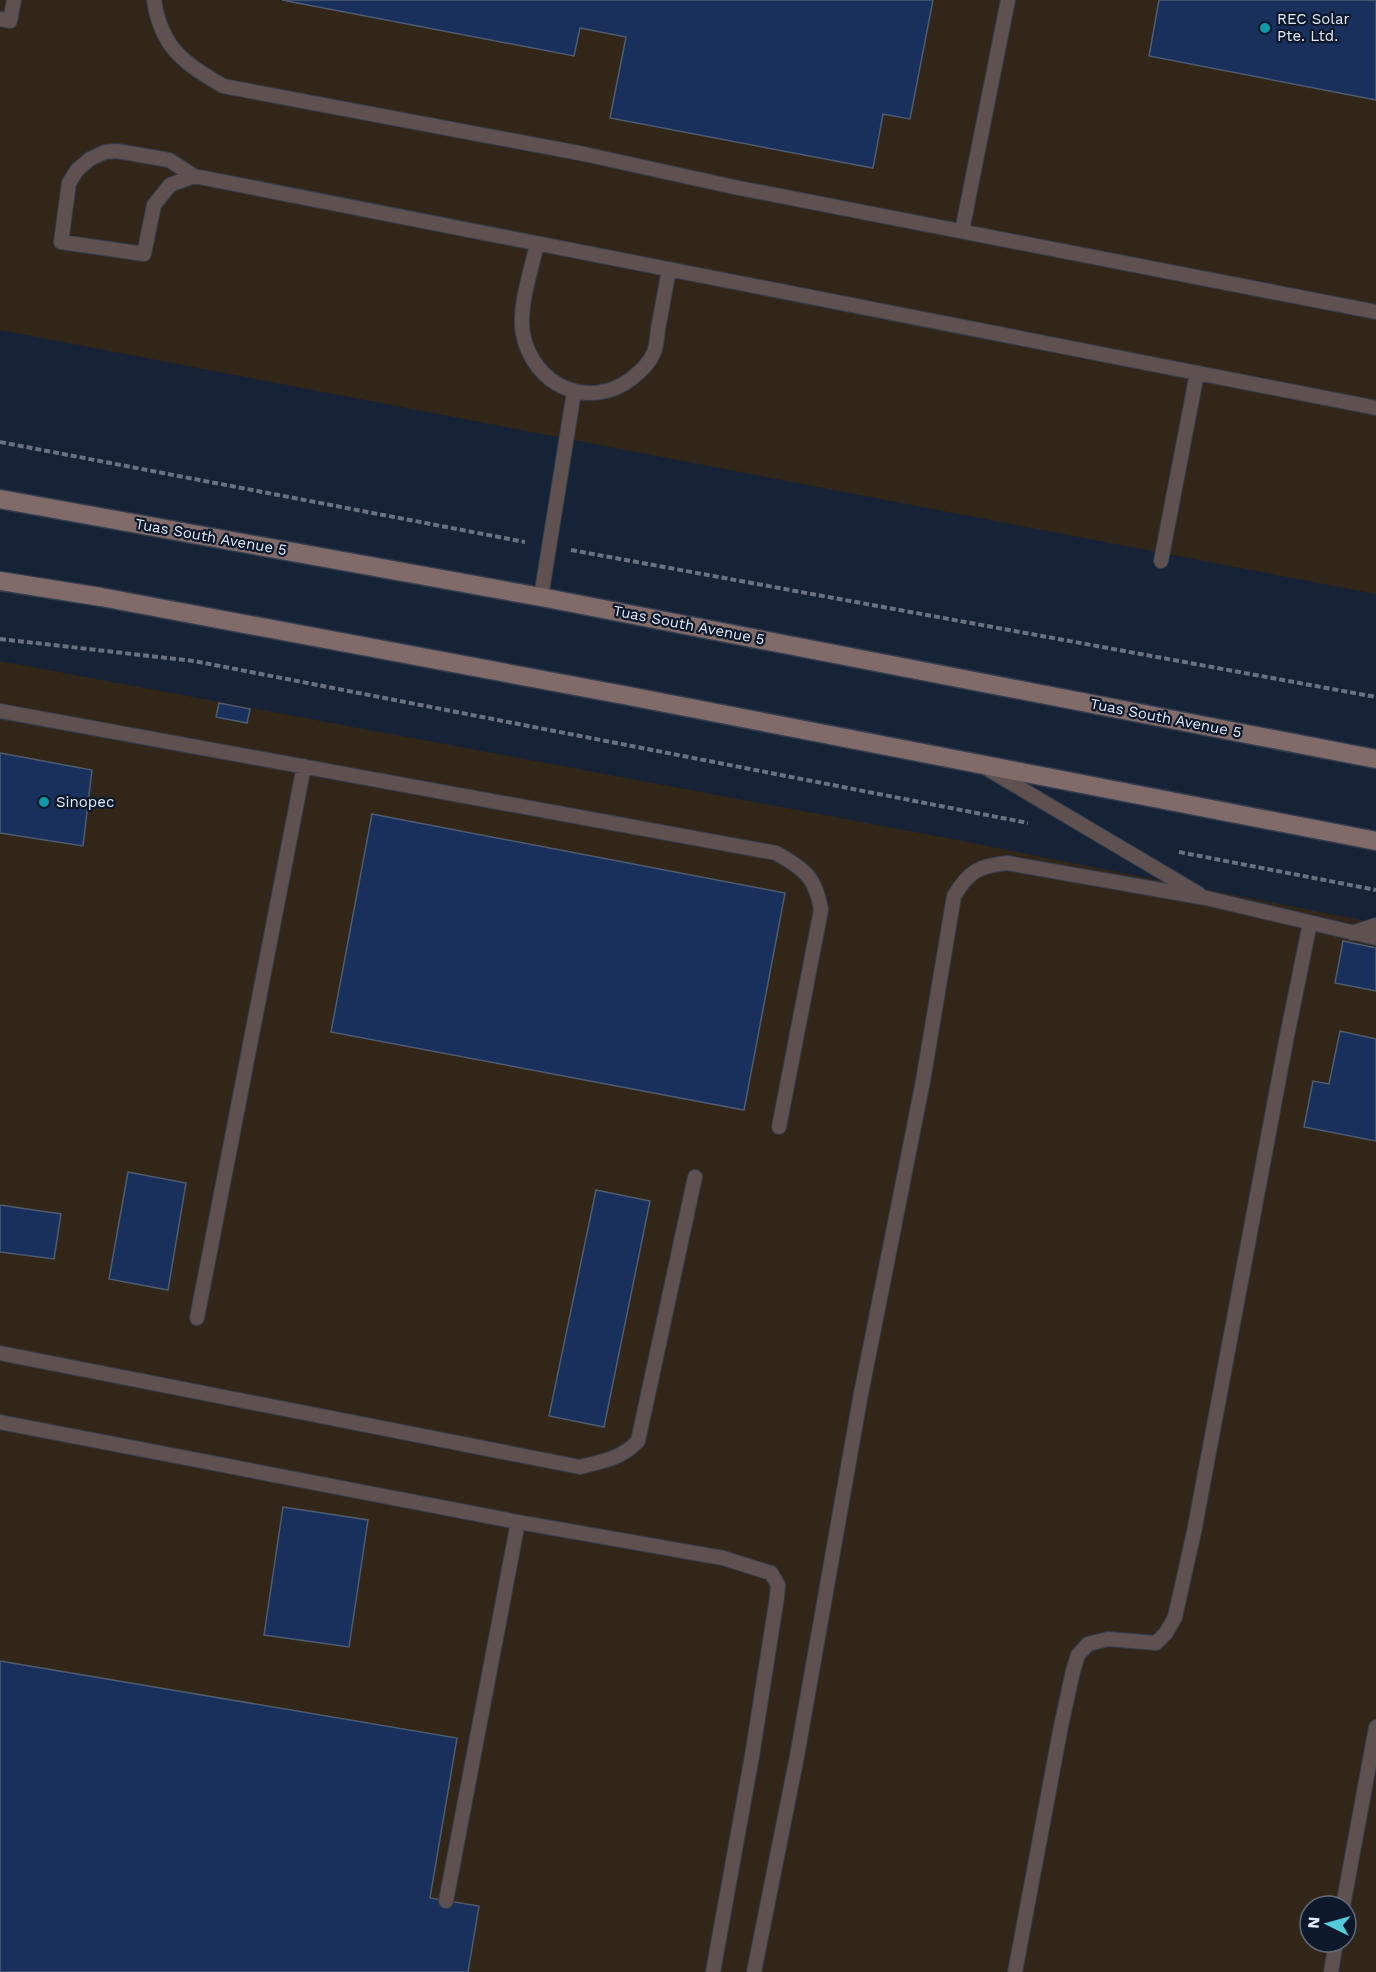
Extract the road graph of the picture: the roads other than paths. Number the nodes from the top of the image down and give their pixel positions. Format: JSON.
{"nodes":[{"id":1,"x":14,"y":0,"type":"edge"},
{"id":2,"x":154,"y":0,"type":"edge"},
{"id":3,"x":1008,"y":0,"type":"edge"},
{"id":4,"x":0,"y":19,"type":"edge"},
{"id":5,"x":194,"y":176,"type":"junction"},
{"id":6,"x":962,"y":231,"type":"junction"},
{"id":7,"x":537,"y":244,"type":"junction"},
{"id":8,"x":669,"y":270,"type":"junction"},
{"id":9,"x":1376,"y":312,"type":"edge"},
{"id":10,"x":1197,"y":374,"type":"junction"},
{"id":11,"x":574,"y":392,"type":"junction"},
{"id":12,"x":1376,"y":408,"type":"edge"},
{"id":13,"x":0,"y":499,"type":"edge"},
{"id":14,"x":1161,"y":561,"type":"dead end"},
{"id":15,"x":0,"y":581,"type":"edge"},
{"id":16,"x":541,"y":597,"type":"junction"},
{"id":17,"x":0,"y":711,"type":"edge"},
{"id":18,"x":1376,"y":759,"type":"edge"},
{"id":19,"x":980,"y":765,"type":"junction"},
{"id":20,"x":304,"y":766,"type":"junction"},
{"id":21,"x":1376,"y":841,"type":"edge"},
{"id":22,"x":1206,"y":898,"type":"junction"},
{"id":23,"x":1310,"y":923,"type":"junction"},
{"id":24,"x":1376,"y":925,"type":"edge"},
{"id":25,"x":1352,"y":933,"type":"junction"},
{"id":26,"x":1376,"y":938,"type":"edge"},
{"id":27,"x":779,"y":1127,"type":"dead end"},
{"id":28,"x":695,"y":1177,"type":"dead end"},
{"id":29,"x":197,"y":1318,"type":"dead end"},
{"id":30,"x":0,"y":1353,"type":"edge"},
{"id":31,"x":0,"y":1422,"type":"edge"},
{"id":32,"x":518,"y":1522,"type":"junction"},
{"id":33,"x":1376,"y":1727,"type":"edge"},
{"id":34,"x":1345,"y":1894,"type":"edge"},
{"id":35,"x":446,"y":1901,"type":"dead end"},
{"id":36,"x":1334,"y":1954,"type":"edge"},
{"id":37,"x":713,"y":1972,"type":"edge"},
{"id":38,"x":754,"y":1972,"type":"edge"},
{"id":39,"x":1015,"y":1972,"type":"edge"},
{"id":40,"x":1331,"y":1972,"type":"edge"}],
"edges":[{"from":1,"to":4,"type":"lane"},
{"from":2,"to":6,"type":"lane"},
{"from":3,"to":6,"type":"lane"},
{"from":5,"to":5,"type":"lane"},
{"from":5,"to":7,"type":"lane"},
{"from":6,"to":9,"type":"lane"},
{"from":7,"to":8,"type":"lane"},
{"from":7,"to":11,"type":"lane"},
{"from":8,"to":10,"type":"lane"},
{"from":8,"to":11,"type":"lane"},
{"from":10,"to":12,"type":"lane"},
{"from":10,"to":14,"type":"lane"},
{"from":11,"to":16,"type":"lane"},
{"from":13,"to":16,"type":"street","name":"Tuas South Avenue 5"},
{"from":15,"to":19,"type":"street"},
{"from":16,"to":18,"type":"street","name":"Tuas South Avenue 5"},
{"from":17,"to":20,"type":"lane"},
{"from":19,"to":21,"type":"street"},
{"from":19,"to":22,"type":"lane"},
{"from":20,"to":27,"type":"lane"},
{"from":20,"to":29,"type":"lane"},
{"from":22,"to":23,"type":"lane"},
{"from":22,"to":38,"type":"lane"},
{"from":23,"to":25,"type":"lane"},
{"from":23,"to":39,"type":"lane"},
{"from":24,"to":25,"type":"lane"},
{"from":25,"to":26,"type":"lane"},
{"from":28,"to":30,"type":"lane"},
{"from":31,"to":32,"type":"lane"},
{"from":32,"to":35,"type":"lane"},
{"from":32,"to":37,"type":"lane"},
{"from":33,"to":34,"type":"lane"},
{"from":36,"to":40,"type":"lane"}]}
